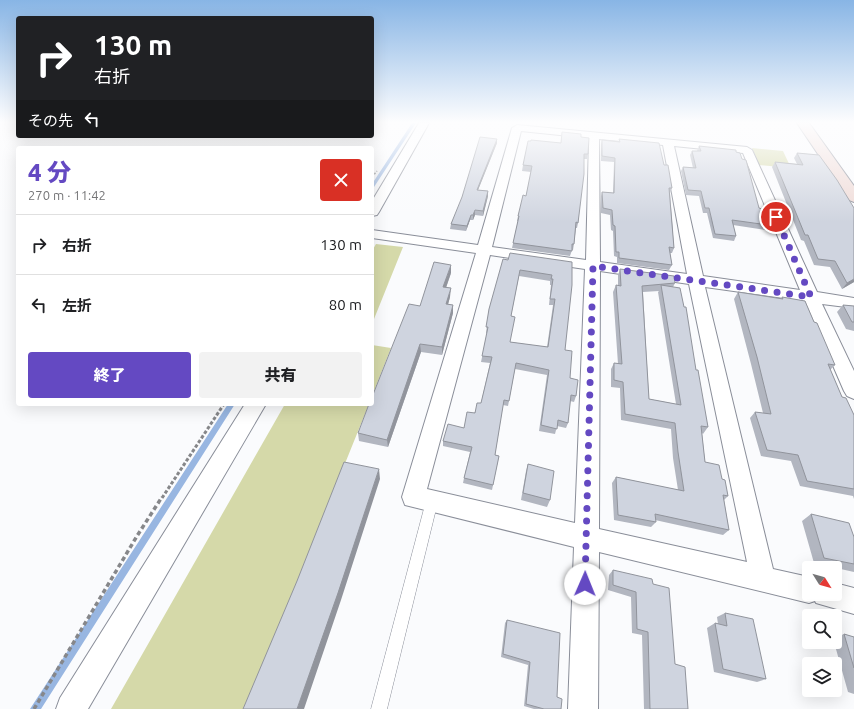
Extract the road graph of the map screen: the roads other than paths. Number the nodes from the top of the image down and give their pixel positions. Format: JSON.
{"nodes":[{"id":1,"x":405,"y":156,"type":"edge"},
{"id":2,"x":509,"y":156,"type":"edge"},
{"id":3,"x":594,"y":156,"type":"edge"},
{"id":4,"x":671,"y":156,"type":"edge"},
{"id":5,"x":750,"y":156,"type":"edge"},
{"id":6,"x":826,"y":156,"type":"edge"},
{"id":7,"x":854,"y":197,"type":"edge"},
{"id":8,"x":374,"y":209,"type":"edge"},
{"id":9,"x":374,"y":234,"type":"edge"},
{"id":10,"x":484,"y":250,"type":"junction"},
{"id":11,"x":593,"y":266,"type":"junction"},
{"id":12,"x":696,"y":280,"type":"junction"},
{"id":13,"x":811,"y":297,"type":"junction"},
{"id":14,"x":854,"y":303,"type":"edge"},
{"id":15,"x":854,"y":391,"type":"edge"},
{"id":16,"x":255,"y":406,"type":"edge"},
{"id":17,"x":432,"y":501,"type":"junction"},
{"id":18,"x":586,"y":537,"type":"junction"},
{"id":19,"x":763,"y":579,"type":"junction"},
{"id":20,"x":802,"y":588,"type":"edge"},
{"id":21,"x":842,"y":598,"type":"edge"},
{"id":22,"x":854,"y":601,"type":"edge"},
{"id":23,"x":71,"y":709,"type":"edge"},
{"id":24,"x":378,"y":709,"type":"edge"},
{"id":25,"x":583,"y":709,"type":"edge"}],
"edges":[{"from":1,"to":8,"type":"street"},
{"from":2,"to":10,"type":"street"},
{"from":3,"to":11,"type":"street"},
{"from":4,"to":12,"type":"street"},
{"from":5,"to":13,"type":"street"},
{"from":6,"to":7,"type":"street"},
{"from":9,"to":10,"type":"street"},
{"from":10,"to":11,"type":"street"},
{"from":10,"to":17,"type":"street"},
{"from":11,"to":12,"type":"street"},
{"from":11,"to":18,"type":"street"},
{"from":12,"to":13,"type":"street"},
{"from":12,"to":19,"type":"street"},
{"from":13,"to":14,"type":"street"},
{"from":13,"to":15,"type":"street"},
{"from":16,"to":23,"type":"street"},
{"from":17,"to":18,"type":"street"},
{"from":17,"to":24,"type":"lane"},
{"from":18,"to":19,"type":"street"},
{"from":18,"to":25,"type":"street"},
{"from":19,"to":20,"type":"street"},
{"from":21,"to":22,"type":"street"}]}
